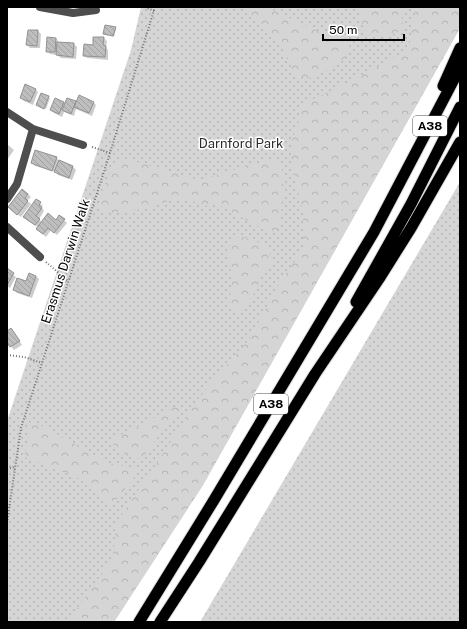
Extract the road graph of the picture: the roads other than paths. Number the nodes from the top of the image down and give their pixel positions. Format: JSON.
{"nodes":[{"id":1,"x":40,"y":7,"type":"edge"},
{"id":2,"x":96,"y":10,"type":"dead end"},
{"id":3,"x":460,"y":48,"type":"edge"},
{"id":4,"x":460,"y":68,"type":"edge"},
{"id":5,"x":460,"y":107,"type":"edge"},
{"id":6,"x":7,"y":112,"type":"edge"},
{"id":7,"x":33,"y":129,"type":"junction"},
{"id":8,"x":460,"y":142,"type":"edge"},
{"id":9,"x":84,"y":145,"type":"road end"},
{"id":10,"x":400,"y":183,"type":"junction"},
{"id":11,"x":7,"y":199,"type":"edge"},
{"id":12,"x":7,"y":227,"type":"edge"},
{"id":13,"x":40,"y":257,"type":"road end"},
{"id":14,"x":315,"y":374,"type":"junction"},
{"id":15,"x":139,"y":622,"type":"edge"},
{"id":16,"x":160,"y":622,"type":"edge"}],
"edges":[{"from":1,"to":2,"type":"street"},
{"from":3,"to":10,"type":"highway"},
{"from":4,"to":10,"type":"highway","number":"A38"},
{"from":5,"to":14,"type":"highway","number":"A38"},
{"from":6,"to":7,"type":"street"},
{"from":7,"to":9,"type":"street"},
{"from":7,"to":11,"type":"street"},
{"from":8,"to":14,"type":"highway"},
{"from":10,"to":15,"type":"highway","number":"A38"},
{"from":12,"to":13,"type":"street"},
{"from":14,"to":16,"type":"highway","number":"A38"}]}
